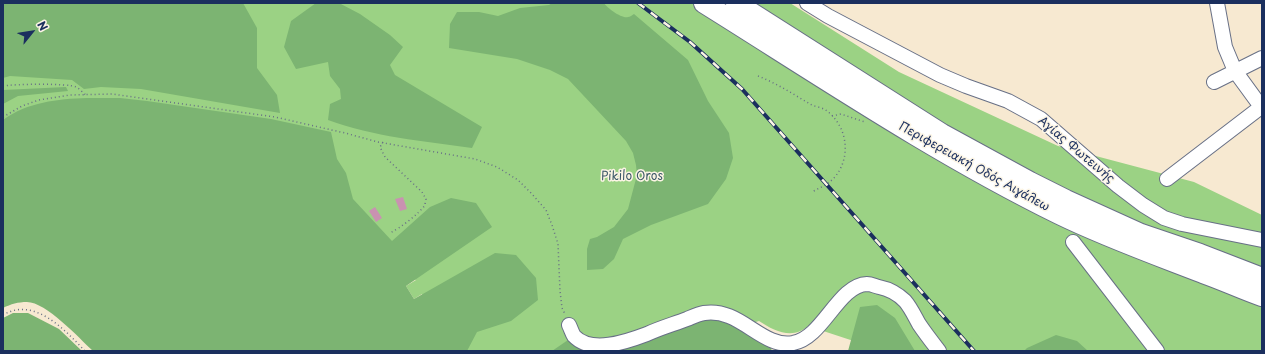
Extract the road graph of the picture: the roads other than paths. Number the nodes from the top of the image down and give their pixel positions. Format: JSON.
{"nodes":[{"id":1,"x":704,"y":3,"type":"edge"},
{"id":2,"x":736,"y":3,"type":"edge"},
{"id":3,"x":807,"y":3,"type":"edge"},
{"id":4,"x":1217,"y":3,"type":"edge"},
{"id":5,"x":1262,"y":58,"type":"edge"},
{"id":6,"x":1235,"y":71,"type":"junction"},
{"id":7,"x":1214,"y":82,"type":"dead end"},
{"id":8,"x":1262,"y":108,"type":"edge"},
{"id":9,"x":1168,"y":179,"type":"dead end"},
{"id":10,"x":1262,"y":240,"type":"edge"},
{"id":11,"x":1073,"y":242,"type":"dead end"},
{"id":12,"x":1262,"y":278,"type":"edge"},
{"id":13,"x":1262,"y":296,"type":"edge"},
{"id":14,"x":569,"y":325,"type":"road end"},
{"id":15,"x":939,"y":351,"type":"edge"},
{"id":16,"x":1157,"y":351,"type":"edge"}],
"edges":[{"from":1,"to":13,"type":"highway","name":"Περιφερειακή Οδός Αιγάλεω"},
{"from":2,"to":12,"type":"highway","name":"Περιφερειακή Οδός Αιγάλεω"},
{"from":3,"to":10,"type":"street","name":"Αγίας Φωτεινής"},
{"from":4,"to":6,"type":"street"},
{"from":5,"to":6,"type":"street"},
{"from":6,"to":7,"type":"street"},
{"from":6,"to":8,"type":"street"},
{"from":8,"to":9,"type":"street"},
{"from":11,"to":16,"type":"street"},
{"from":14,"to":15,"type":"street"}]}
